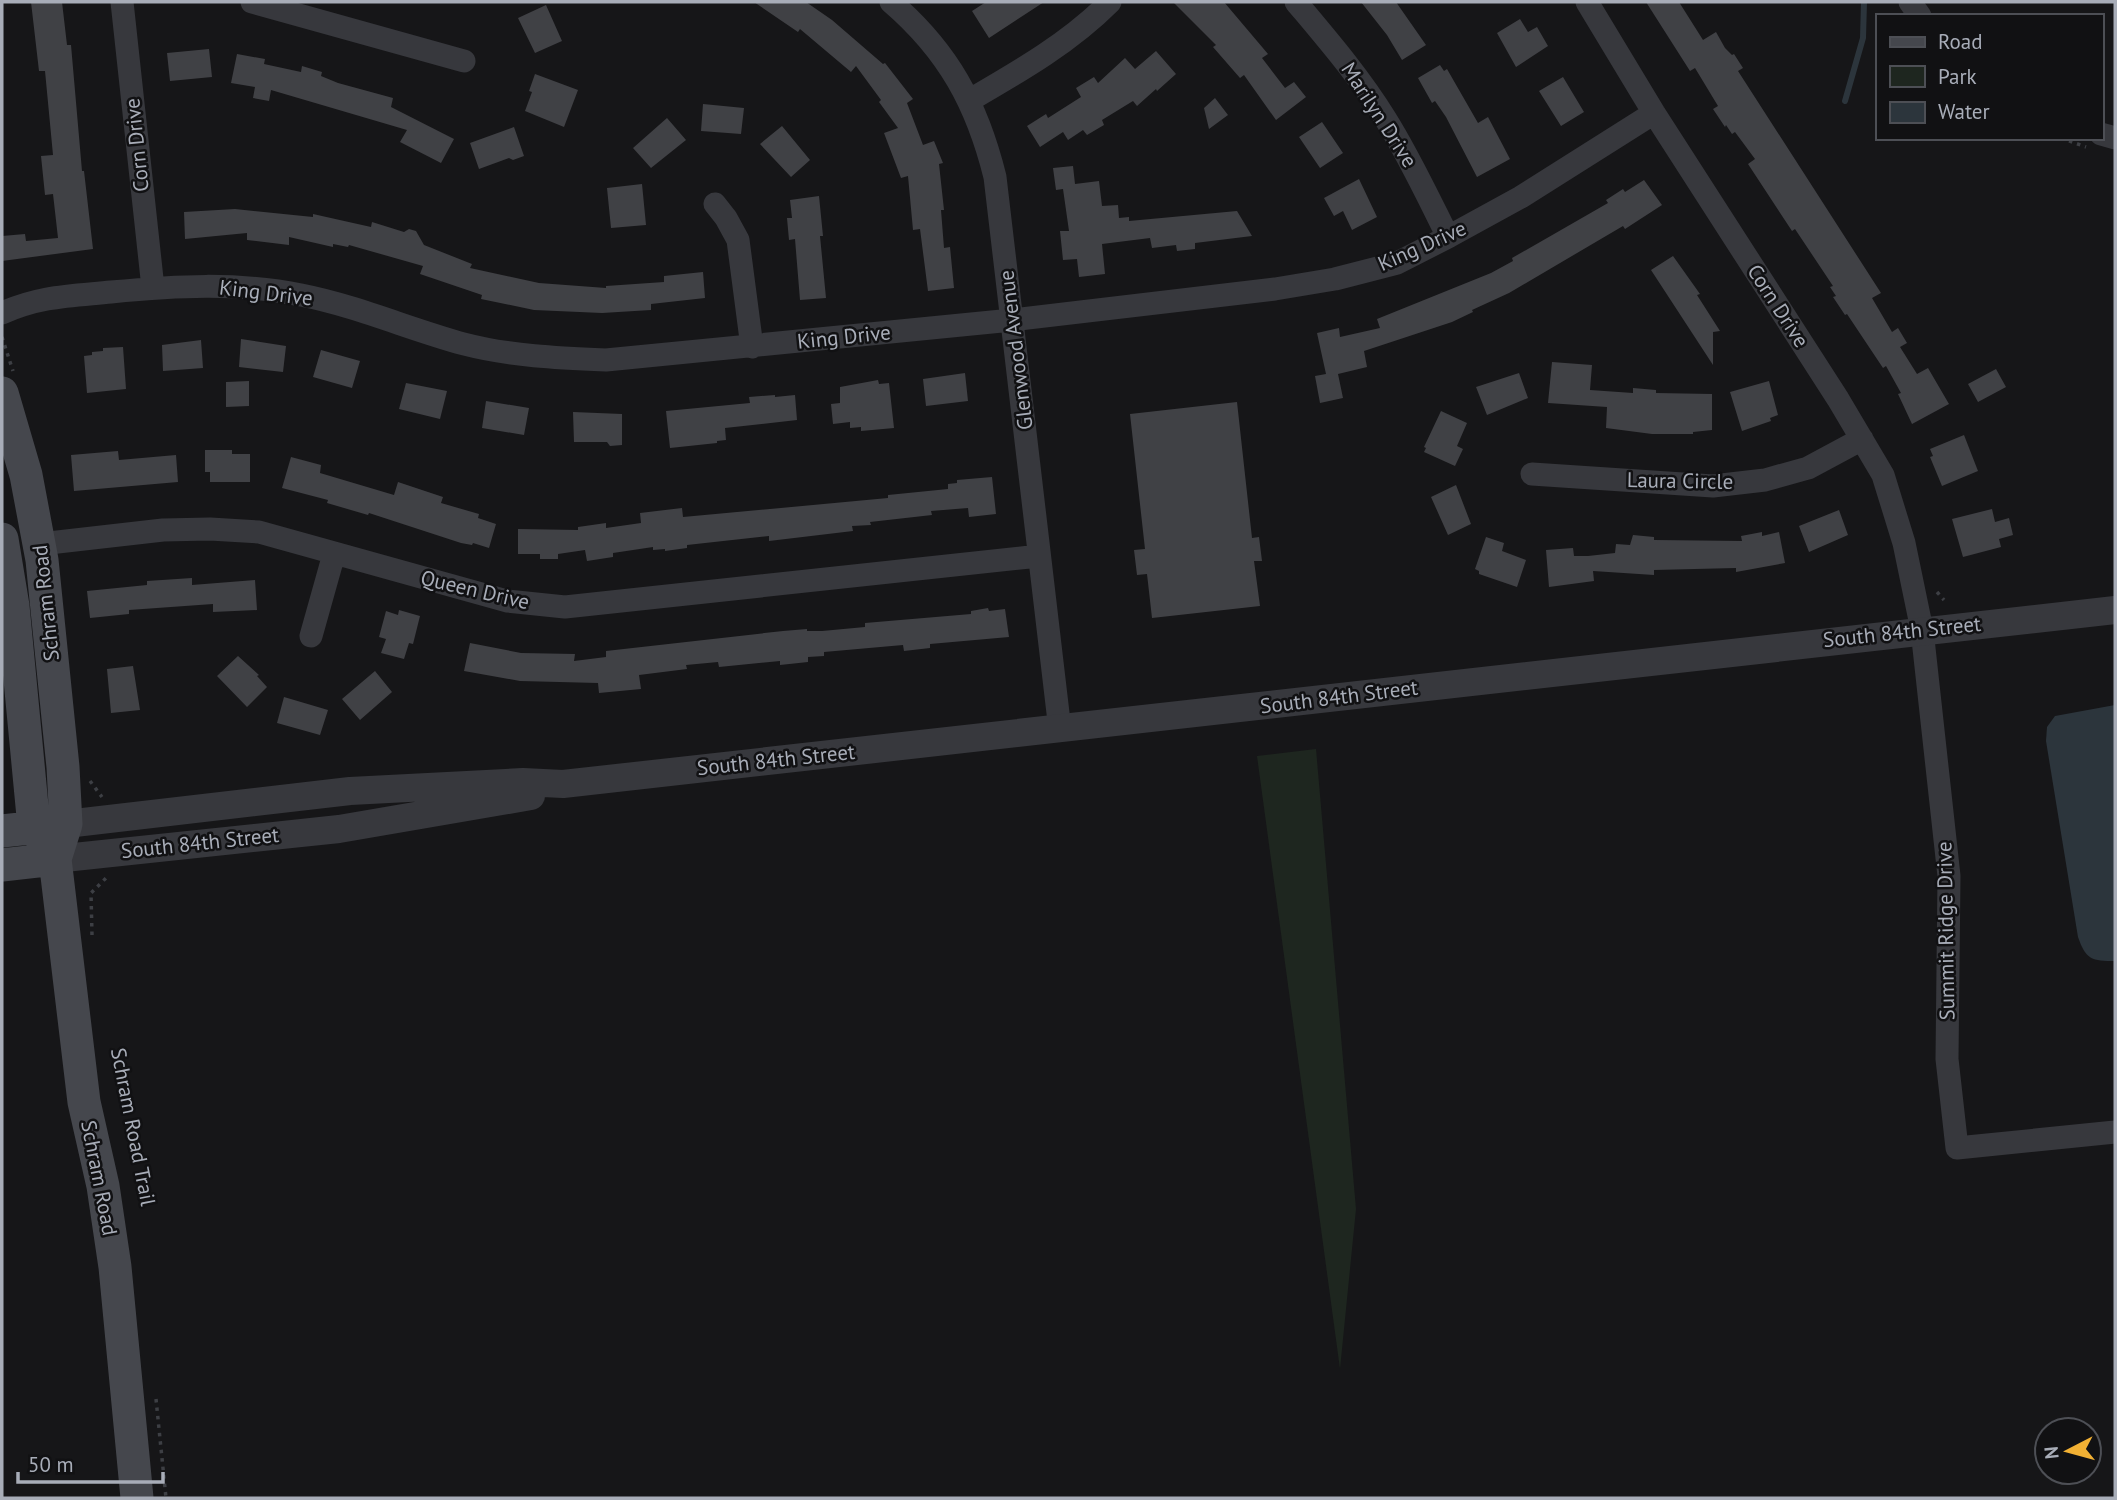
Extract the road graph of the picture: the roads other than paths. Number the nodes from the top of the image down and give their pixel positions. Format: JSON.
{"nodes":[{"id":1,"x":122,"y":2,"type":"edge"},
{"id":2,"x":251,"y":2,"type":"edge"},
{"id":3,"x":891,"y":2,"type":"edge"},
{"id":4,"x":1110,"y":2,"type":"edge"},
{"id":5,"x":1296,"y":2,"type":"edge"},
{"id":6,"x":1587,"y":2,"type":"edge"},
{"id":7,"x":464,"y":61,"type":"dead end"},
{"id":8,"x":970,"y":100,"type":"junction"},
{"id":9,"x":1654,"y":113,"type":"junction"},
{"id":10,"x":715,"y":204,"type":"dead end"},
{"id":11,"x":1448,"y":237,"type":"junction"},
{"id":12,"x":153,"y":288,"type":"junction"},
{"id":13,"x":2,"y":313,"type":"edge"},
{"id":14,"x":1012,"y":320,"type":"junction"},
{"id":15,"x":752,"y":347,"type":"junction"},
{"id":16,"x":2,"y":393,"type":"edge"},
{"id":17,"x":1862,"y":439,"type":"junction"},
{"id":18,"x":1532,"y":474,"type":"dead end"},
{"id":19,"x":2,"y":539,"type":"edge"},
{"id":20,"x":40,"y":544,"type":"junction"},
{"id":21,"x":334,"y":554,"type":"junction"},
{"id":22,"x":1039,"y":556,"type":"junction"},
{"id":23,"x":2115,"y":610,"type":"edge"},
{"id":24,"x":1922,"y":630,"type":"junction"},
{"id":25,"x":311,"y":636,"type":"dead end"},
{"id":26,"x":1060,"y":730,"type":"junction"},
{"id":27,"x":563,"y":784,"type":"junction"},
{"id":28,"x":34,"y":827,"type":"edge"},
{"id":29,"x":55,"y":859,"type":"junction"},
{"id":30,"x":2,"y":865,"type":"edge"},
{"id":31,"x":2115,"y":1132,"type":"edge"},
{"id":32,"x":137,"y":1498,"type":"edge"}],
"edges":[{"from":1,"to":12,"type":"street","name":"Corn Drive"},
{"from":2,"to":7,"type":"street"},
{"from":3,"to":8,"type":"street","name":"Glenwood Avenue"},
{"from":4,"to":8,"type":"street"},
{"from":5,"to":11,"type":"street","name":"Marilyn Drive"},
{"from":6,"to":9,"type":"street","name":"Corn Drive"},
{"from":8,"to":14,"type":"street","name":"Glenwood Avenue"},
{"from":9,"to":11,"type":"street","name":"King Drive"},
{"from":9,"to":17,"type":"street","name":"Corn Drive"},
{"from":10,"to":15,"type":"street"},
{"from":11,"to":14,"type":"street","name":"King Drive"},
{"from":12,"to":13,"type":"street","name":"King Drive"},
{"from":12,"to":15,"type":"street","name":"King Drive"},
{"from":14,"to":15,"type":"street","name":"King Drive"},
{"from":14,"to":22,"type":"street","name":"Glenwood Avenue"},
{"from":16,"to":20,"type":"main road","name":"Schram Road"},
{"from":17,"to":18,"type":"street","name":"Laura Circle"},
{"from":17,"to":24,"type":"street","name":"Corn Drive"},
{"from":19,"to":28,"type":"main road","name":"Schram Road"},
{"from":20,"to":21,"type":"street","name":"Queen Drive"},
{"from":20,"to":28,"type":"main road","name":"Schram Road"},
{"from":21,"to":22,"type":"street","name":"Queen Drive"},
{"from":21,"to":25,"type":"street"},
{"from":22,"to":26,"type":"street","name":"Glenwood Avenue"},
{"from":23,"to":24,"type":"street","name":"South 84th Street"},
{"from":24,"to":26,"type":"street","name":"South 84th Street"},
{"from":24,"to":31,"type":"street","name":"Summit Ridge Drive"},
{"from":26,"to":27,"type":"street","name":"South 84th Street"},
{"from":27,"to":28,"type":"street","name":"South 84th Street"},
{"from":27,"to":29,"type":"street","name":"South 84th Street"},
{"from":28,"to":29,"type":"main road","name":"Schram Road"},
{"from":29,"to":30,"type":"main road","name":"South 84th Street"},
{"from":29,"to":32,"type":"main road","name":"Schram Road"}]}
